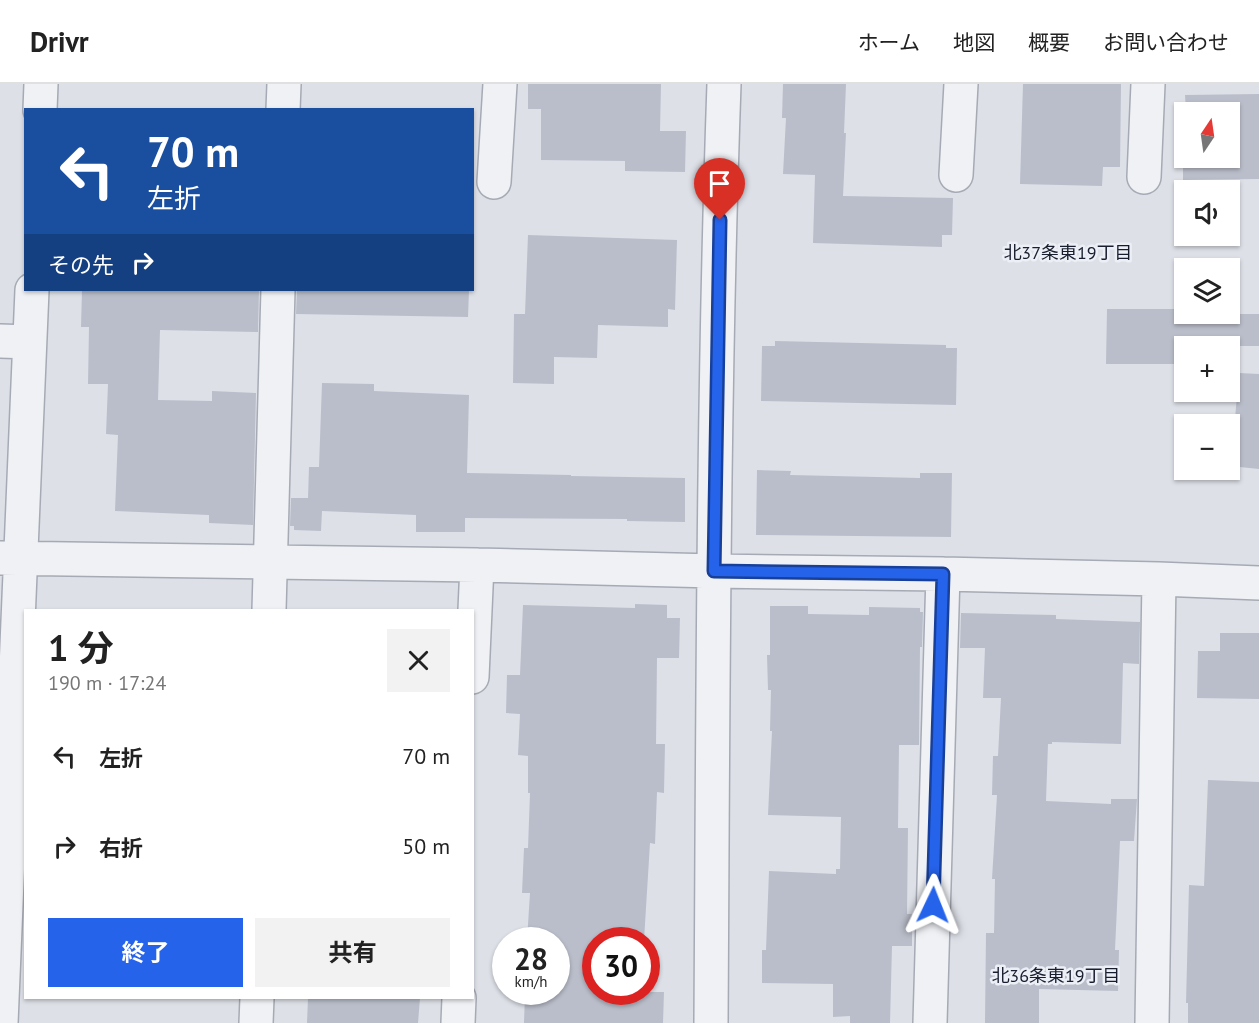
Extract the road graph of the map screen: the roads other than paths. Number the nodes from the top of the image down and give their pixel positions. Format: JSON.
{"nodes":[{"id":1,"x":41,"y":84,"type":"edge"},
{"id":2,"x":284,"y":84,"type":"edge"},
{"id":3,"x":500,"y":84,"type":"edge"},
{"id":4,"x":724,"y":84,"type":"edge"},
{"id":5,"x":961,"y":84,"type":"edge"},
{"id":6,"x":1148,"y":84,"type":"edge"},
{"id":7,"x":40,"y":108,"type":"edge"},
{"id":8,"x":283,"y":108,"type":"edge"},
{"id":9,"x":956,"y":175,"type":"dead end"},
{"id":10,"x":1144,"y":177,"type":"dead end"},
{"id":11,"x":494,"y":182,"type":"dead end"},
{"id":12,"x":32,"y":291,"type":"edge"},
{"id":13,"x":278,"y":291,"type":"edge"},
{"id":14,"x":15,"y":341,"type":"edge"},
{"id":15,"x":10,"y":558,"type":"edge"},
{"id":16,"x":270,"y":562,"type":"junction"},
{"id":17,"x":477,"y":565,"type":"junction"},
{"id":18,"x":714,"y":571,"type":"junction"},
{"id":19,"x":943,"y":574,"type":"junction"},
{"id":20,"x":1160,"y":579,"type":"junction"},
{"id":21,"x":1259,"y":583,"type":"edge"},
{"id":22,"x":269,"y":609,"type":"edge"},
{"id":23,"x":474,"y":632,"type":"edge"},
{"id":24,"x":257,"y":999,"type":"edge"},
{"id":25,"x":459,"y":999,"type":"edge"},
{"id":26,"x":1,"y":1023,"type":"edge"},
{"id":27,"x":256,"y":1023,"type":"edge"},
{"id":28,"x":458,"y":1023,"type":"edge"},
{"id":29,"x":711,"y":1023,"type":"edge"},
{"id":30,"x":930,"y":1023,"type":"edge"},
{"id":31,"x":1152,"y":1023,"type":"edge"}],
"edges":[{"from":1,"to":7,"type":"street"},
{"from":2,"to":8,"type":"street"},
{"from":3,"to":11,"type":"street"},
{"from":4,"to":18,"type":"street"},
{"from":5,"to":9,"type":"street"},
{"from":6,"to":10,"type":"street"},
{"from":12,"to":14,"type":"street"},
{"from":13,"to":16,"type":"street"},
{"from":14,"to":15,"type":"street"},
{"from":15,"to":16,"type":"street"},
{"from":15,"to":26,"type":"street"},
{"from":16,"to":17,"type":"street"},
{"from":16,"to":22,"type":"street"},
{"from":17,"to":18,"type":"street"},
{"from":17,"to":23,"type":"street"},
{"from":18,"to":19,"type":"street"},
{"from":18,"to":29,"type":"street"},
{"from":19,"to":20,"type":"street"},
{"from":19,"to":30,"type":"street"},
{"from":20,"to":21,"type":"street"},
{"from":20,"to":31,"type":"street"},
{"from":24,"to":27,"type":"street"},
{"from":25,"to":28,"type":"street"}]}
